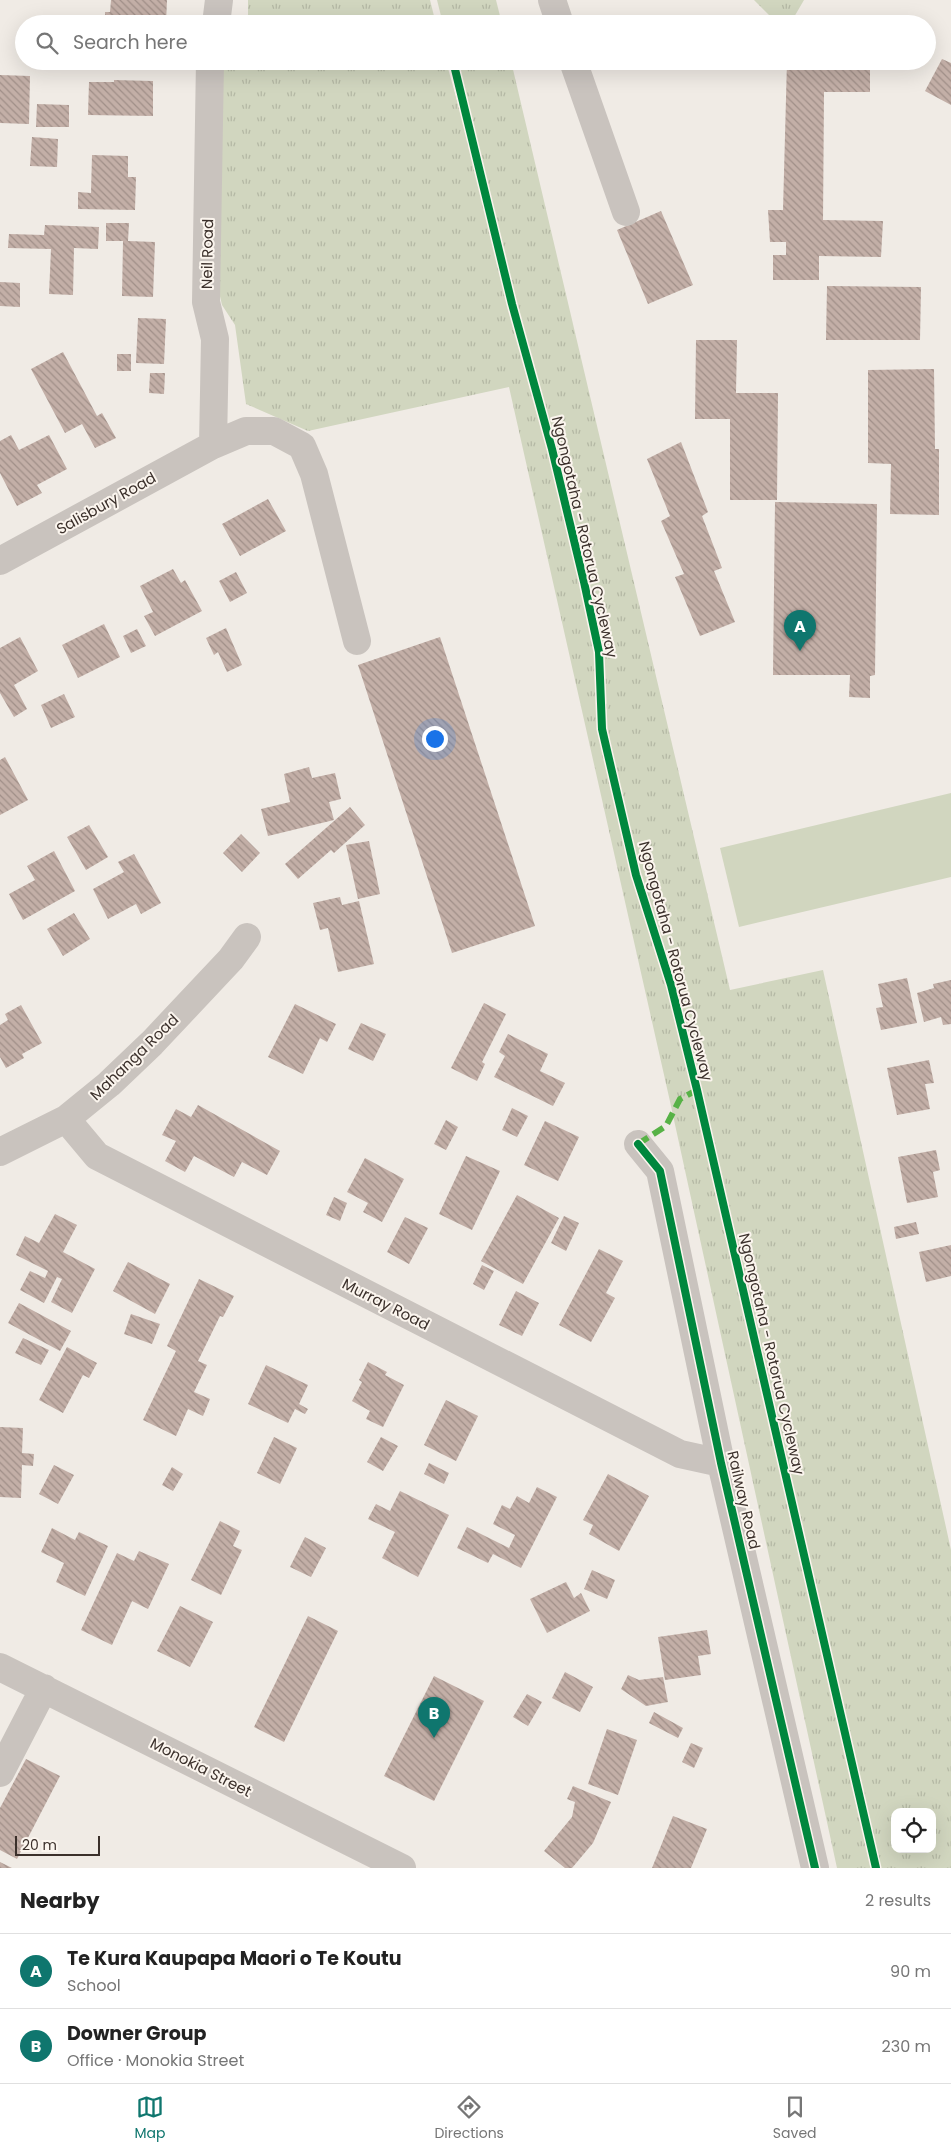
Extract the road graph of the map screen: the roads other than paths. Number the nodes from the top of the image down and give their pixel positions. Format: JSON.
{"nodes":[{"id":1,"x":552,"y":0,"type":"edge"},
{"id":2,"x":557,"y":15,"type":"edge"},
{"id":3,"x":210,"y":70,"type":"edge"},
{"id":4,"x":576,"y":70,"type":"edge"},
{"id":5,"x":626,"y":212,"type":"dead end"},
{"id":6,"x":213,"y":445,"type":"junction"},
{"id":7,"x":0,"y":561,"type":"edge"},
{"id":8,"x":357,"y":641,"type":"dead end"},
{"id":9,"x":247,"y":937,"type":"dead end"},
{"id":10,"x":66,"y":1119,"type":"junction"},
{"id":11,"x":638,"y":1144,"type":"dead end"},
{"id":12,"x":0,"y":1152,"type":"edge"},
{"id":13,"x":721,"y":1463,"type":"junction"},
{"id":14,"x":0,"y":1667,"type":"edge"},
{"id":15,"x":44,"y":1688,"type":"junction"},
{"id":16,"x":0,"y":1772,"type":"edge"},
{"id":17,"x":402,"y":1868,"type":"edge"},
{"id":18,"x":815,"y":1868,"type":"edge"}],
"edges":[{"from":1,"to":2,"type":"street"},
{"from":3,"to":6,"type":"street","name":"Neil Road"},
{"from":4,"to":5,"type":"street"},
{"from":6,"to":7,"type":"street","name":"Salisbury Road"},
{"from":6,"to":8,"type":"street","name":"Salisbury Road"},
{"from":9,"to":10,"type":"street","name":"Mahanga Road"},
{"from":10,"to":12,"type":"street","name":"Mahanga Road"},
{"from":10,"to":13,"type":"street","name":"Murray Road"},
{"from":11,"to":13,"type":"street","name":"Railway Road"},
{"from":13,"to":18,"type":"street","name":"Railway Road"},
{"from":14,"to":15,"type":"street","name":"Monokia Street"},
{"from":15,"to":16,"type":"street"},
{"from":15,"to":17,"type":"street","name":"Monokia Street"}]}
